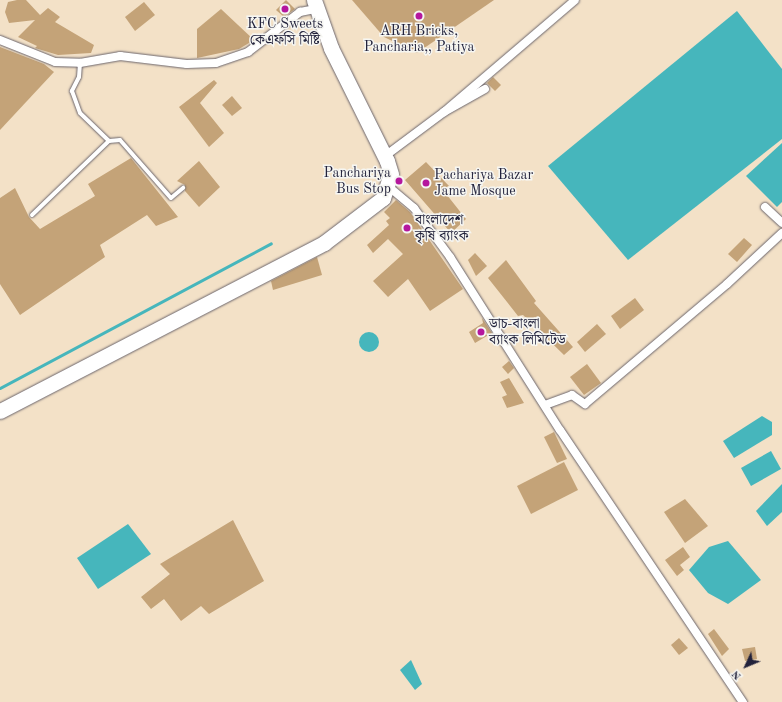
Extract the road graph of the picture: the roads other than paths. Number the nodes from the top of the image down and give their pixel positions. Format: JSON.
{"nodes":[{"id":1,"x":575,"y":0,"type":"edge"},
{"id":2,"x":315,"y":4,"type":"edge"},
{"id":3,"x":0,"y":40,"type":"edge"},
{"id":4,"x":80,"y":63,"type":"junction"},
{"id":5,"x":485,"y":89,"type":"dead end"},
{"id":6,"x":444,"y":112,"type":"junction"},
{"id":7,"x":109,"y":141,"type":"junction"},
{"id":8,"x":385,"y":156,"type":"junction"},
{"id":9,"x":389,"y":187,"type":"junction"},
{"id":10,"x":182,"y":188,"type":"dead end"},
{"id":11,"x":765,"y":207,"type":"dead end"},
{"id":12,"x":32,"y":216,"type":"dead end"},
{"id":13,"x":782,"y":224,"type":"edge"},
{"id":14,"x":782,"y":233,"type":"edge"},
{"id":15,"x":545,"y":405,"type":"junction"},
{"id":16,"x":0,"y":411,"type":"edge"},
{"id":17,"x":744,"y":702,"type":"edge"}],
"edges":[{"from":1,"to":6,"type":"street"},
{"from":2,"to":4,"type":"street"},
{"from":2,"to":8,"type":"highway"},
{"from":3,"to":4,"type":"street"},
{"from":4,"to":7,"type":"lane"},
{"from":5,"to":6,"type":"street"},
{"from":6,"to":8,"type":"street"},
{"from":7,"to":10,"type":"lane"},
{"from":7,"to":12,"type":"lane"},
{"from":8,"to":9,"type":"highway"},
{"from":9,"to":15,"type":"street"},
{"from":9,"to":16,"type":"highway"},
{"from":11,"to":13,"type":"street"},
{"from":14,"to":15,"type":"street"},
{"from":15,"to":17,"type":"street"}]}
